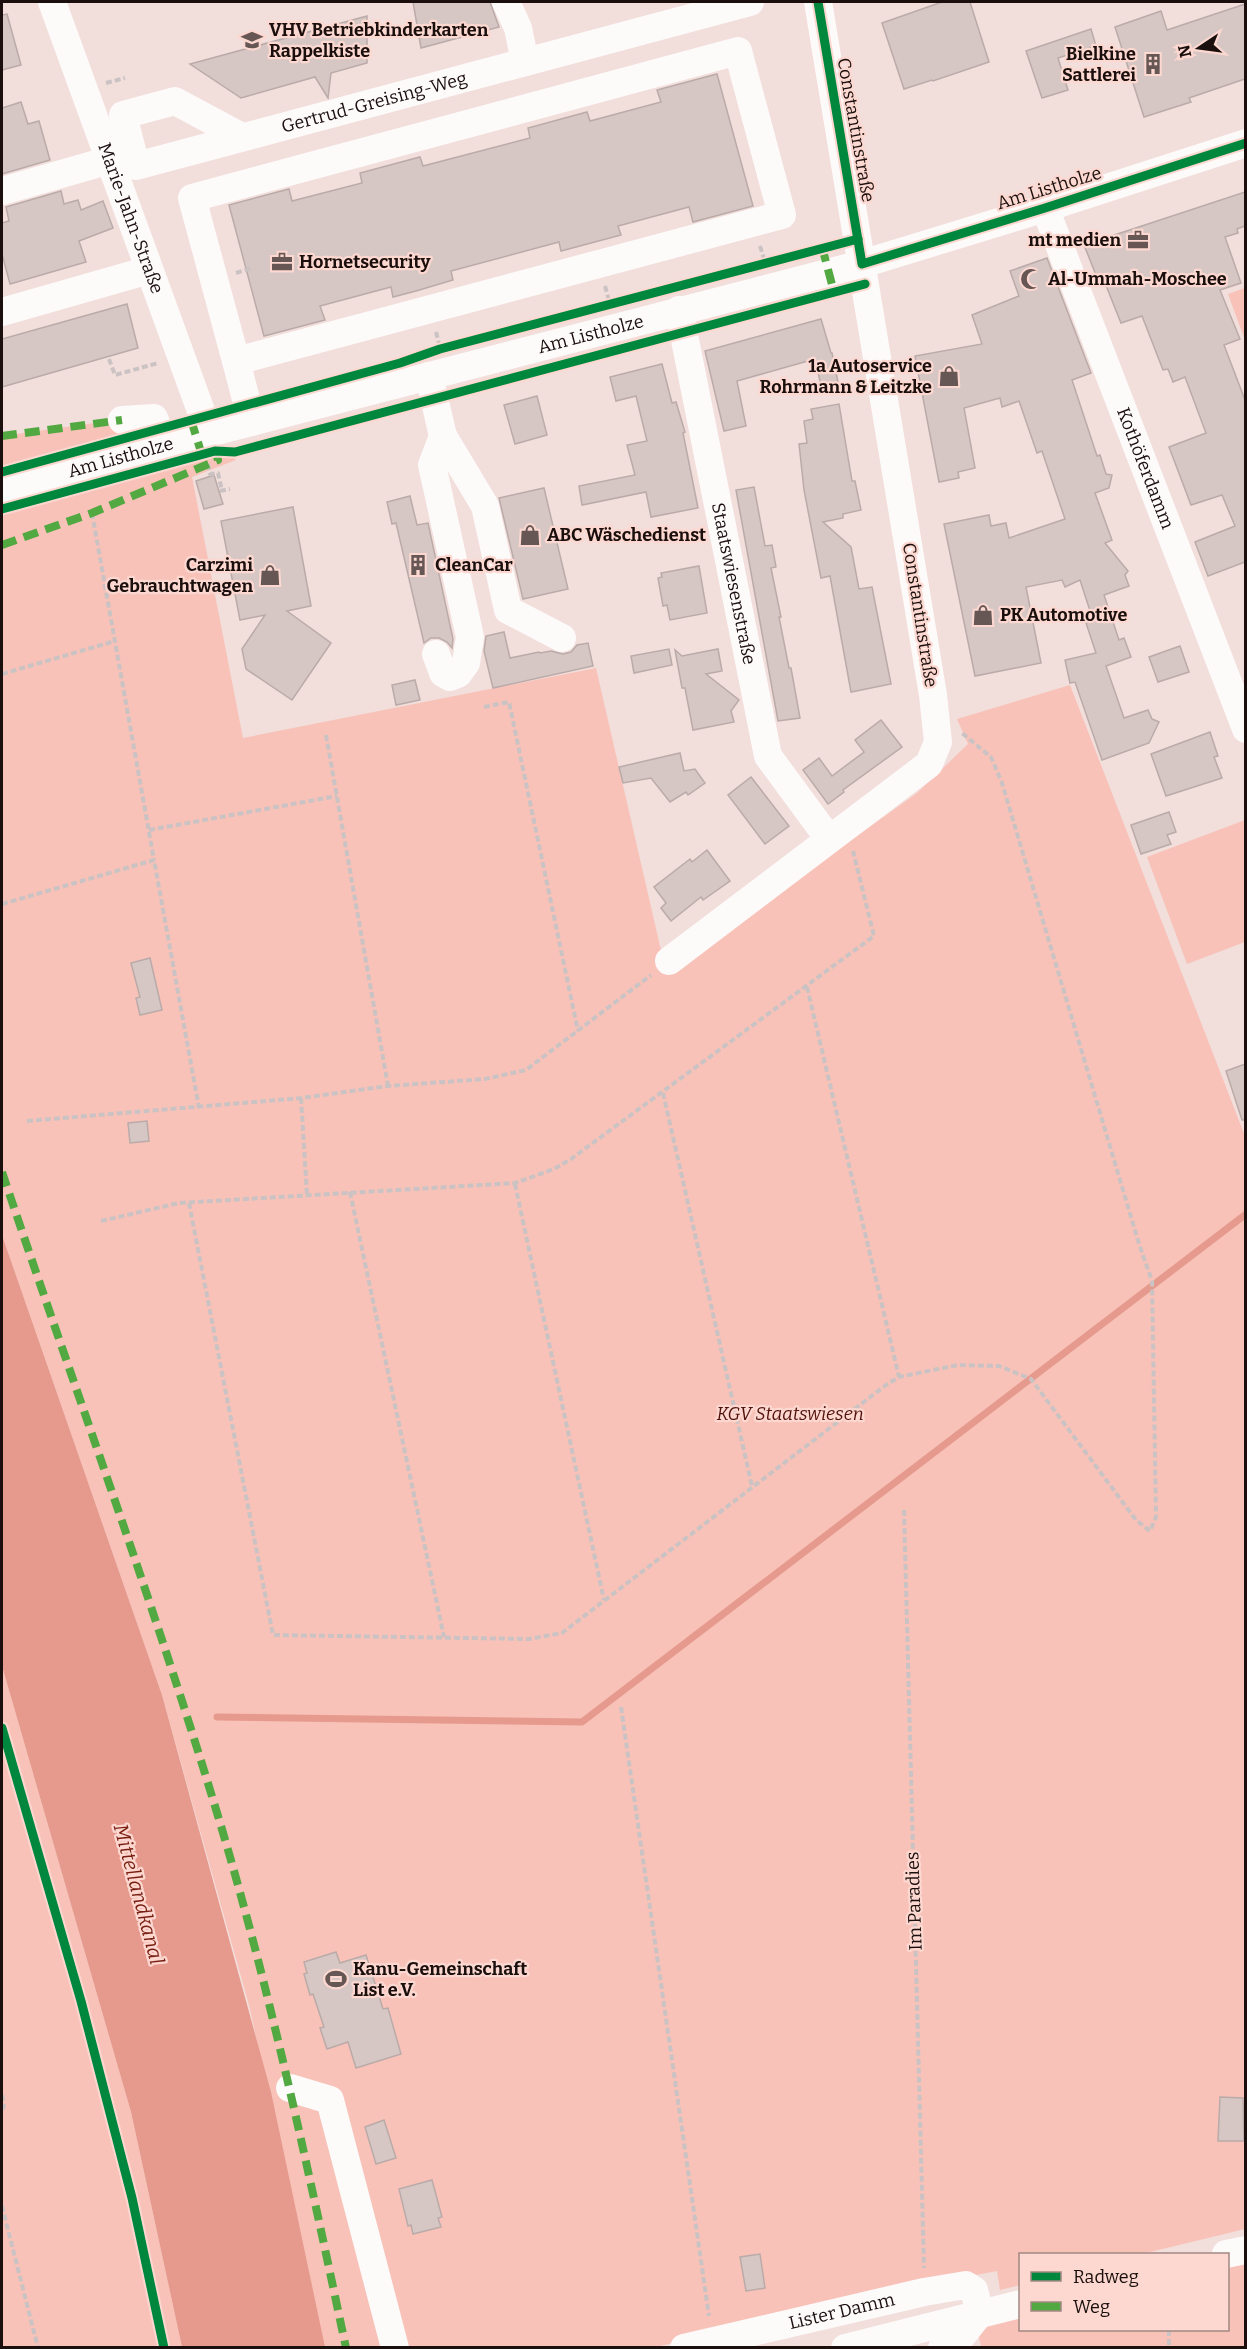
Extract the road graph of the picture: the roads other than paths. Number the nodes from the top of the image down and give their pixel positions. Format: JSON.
{"nodes":[{"id":1,"x":52,"y":2,"type":"edge"},
{"id":2,"x":506,"y":2,"type":"edge"},
{"id":3,"x":818,"y":2,"type":"edge"},
{"id":4,"x":738,"y":5,"type":"edge"},
{"id":5,"x":738,"y":51,"type":"junction"},
{"id":6,"x":525,"y":62,"type":"junction"},
{"id":7,"x":242,"y":137,"type":"dead end"},
{"id":8,"x":1245,"y":142,"type":"edge"},
{"id":9,"x":110,"y":160,"type":"junction"},
{"id":10,"x":2,"y":191,"type":"edge"},
{"id":11,"x":1045,"y":208,"type":"junction"},
{"id":12,"x":861,"y":264,"type":"junction"},
{"id":13,"x":149,"y":270,"type":"junction"},
{"id":14,"x":679,"y":310,"type":"junction"},
{"id":15,"x":2,"y":312,"type":"edge"},
{"id":16,"x":236,"y":362,"type":"junction"},
{"id":17,"x":429,"y":375,"type":"junction"},
{"id":18,"x":122,"y":420,"type":"dead end"},
{"id":19,"x":252,"y":422,"type":"junction"},
{"id":20,"x":209,"y":433,"type":"junction"},
{"id":21,"x":443,"y":436,"type":"junction"},
{"id":22,"x":165,"y":444,"type":"junction"},
{"id":23,"x":2,"y":490,"type":"edge"},
{"id":24,"x":562,"y":638,"type":"dead end"},
{"id":25,"x":436,"y":654,"type":"dead end"},
{"id":26,"x":1245,"y":729,"type":"edge"},
{"id":27,"x":837,"y":834,"type":"junction"},
{"id":28,"x":669,"y":961,"type":"road end"},
{"id":29,"x":290,"y":2088,"type":"dead end"},
{"id":30,"x":1245,"y":2250,"type":"edge"},
{"id":31,"x":1229,"y":2253,"type":"edge"},
{"id":32,"x":1019,"y":2304,"type":"edge"},
{"id":33,"x":980,"y":2313,"type":"junction"},
{"id":34,"x":395,"y":2348,"type":"edge"},
{"id":35,"x":684,"y":2348,"type":"edge"},
{"id":36,"x":845,"y":2348,"type":"edge"},
{"id":37,"x":942,"y":2348,"type":"edge"}],
"edges":[{"from":1,"to":9,"type":"street","name":"Marie-Jahn-Straße"},
{"from":2,"to":6,"type":"street"},
{"from":3,"to":12,"type":"street","name":"Constantinstraße"},
{"from":4,"to":5,"type":"street"},
{"from":4,"to":6,"type":"street","name":"Gertrud-Greising-Weg"},
{"from":5,"to":16,"type":"street"},
{"from":5,"to":16,"type":"street"},
{"from":6,"to":7,"type":"street","name":"Gertrud-Greising-Weg"},
{"from":8,"to":11,"type":"street","name":"Am Listholze"},
{"from":9,"to":10,"type":"street"},
{"from":9,"to":13,"type":"street","name":"Marie-Jahn-Straße"},
{"from":11,"to":12,"type":"street","name":"Am Listholze"},
{"from":11,"to":26,"type":"street","name":"Kothöferdamm"},
{"from":12,"to":14,"type":"street","name":"Am Listholze"},
{"from":12,"to":27,"type":"street","name":"Constantinstraße"},
{"from":13,"to":15,"type":"street"},
{"from":13,"to":20,"type":"street","name":"Marie-Jahn-Straße"},
{"from":14,"to":17,"type":"street","name":"Am Listholze"},
{"from":14,"to":27,"type":"street","name":"Staatswiesenstraße"},
{"from":16,"to":19,"type":"street"},
{"from":17,"to":19,"type":"street","name":"Am Listholze"},
{"from":17,"to":21,"type":"street"},
{"from":18,"to":22,"type":"street"},
{"from":19,"to":20,"type":"street","name":"Am Listholze"},
{"from":20,"to":22,"type":"street","name":"Am Listholze"},
{"from":21,"to":24,"type":"street"},
{"from":21,"to":25,"type":"street"},
{"from":22,"to":23,"type":"street","name":"Am Listholze"},
{"from":27,"to":28,"type":"street","name":"Constantinstraße"},
{"from":29,"to":34,"type":"street"},
{"from":30,"to":31,"type":"street"},
{"from":32,"to":33,"type":"street","name":"Lister Damm"},
{"from":33,"to":35,"type":"street","name":"Lister Damm"},
{"from":33,"to":36,"type":"street","name":"Lister Damm"},
{"from":33,"to":37,"type":"street"}]}
